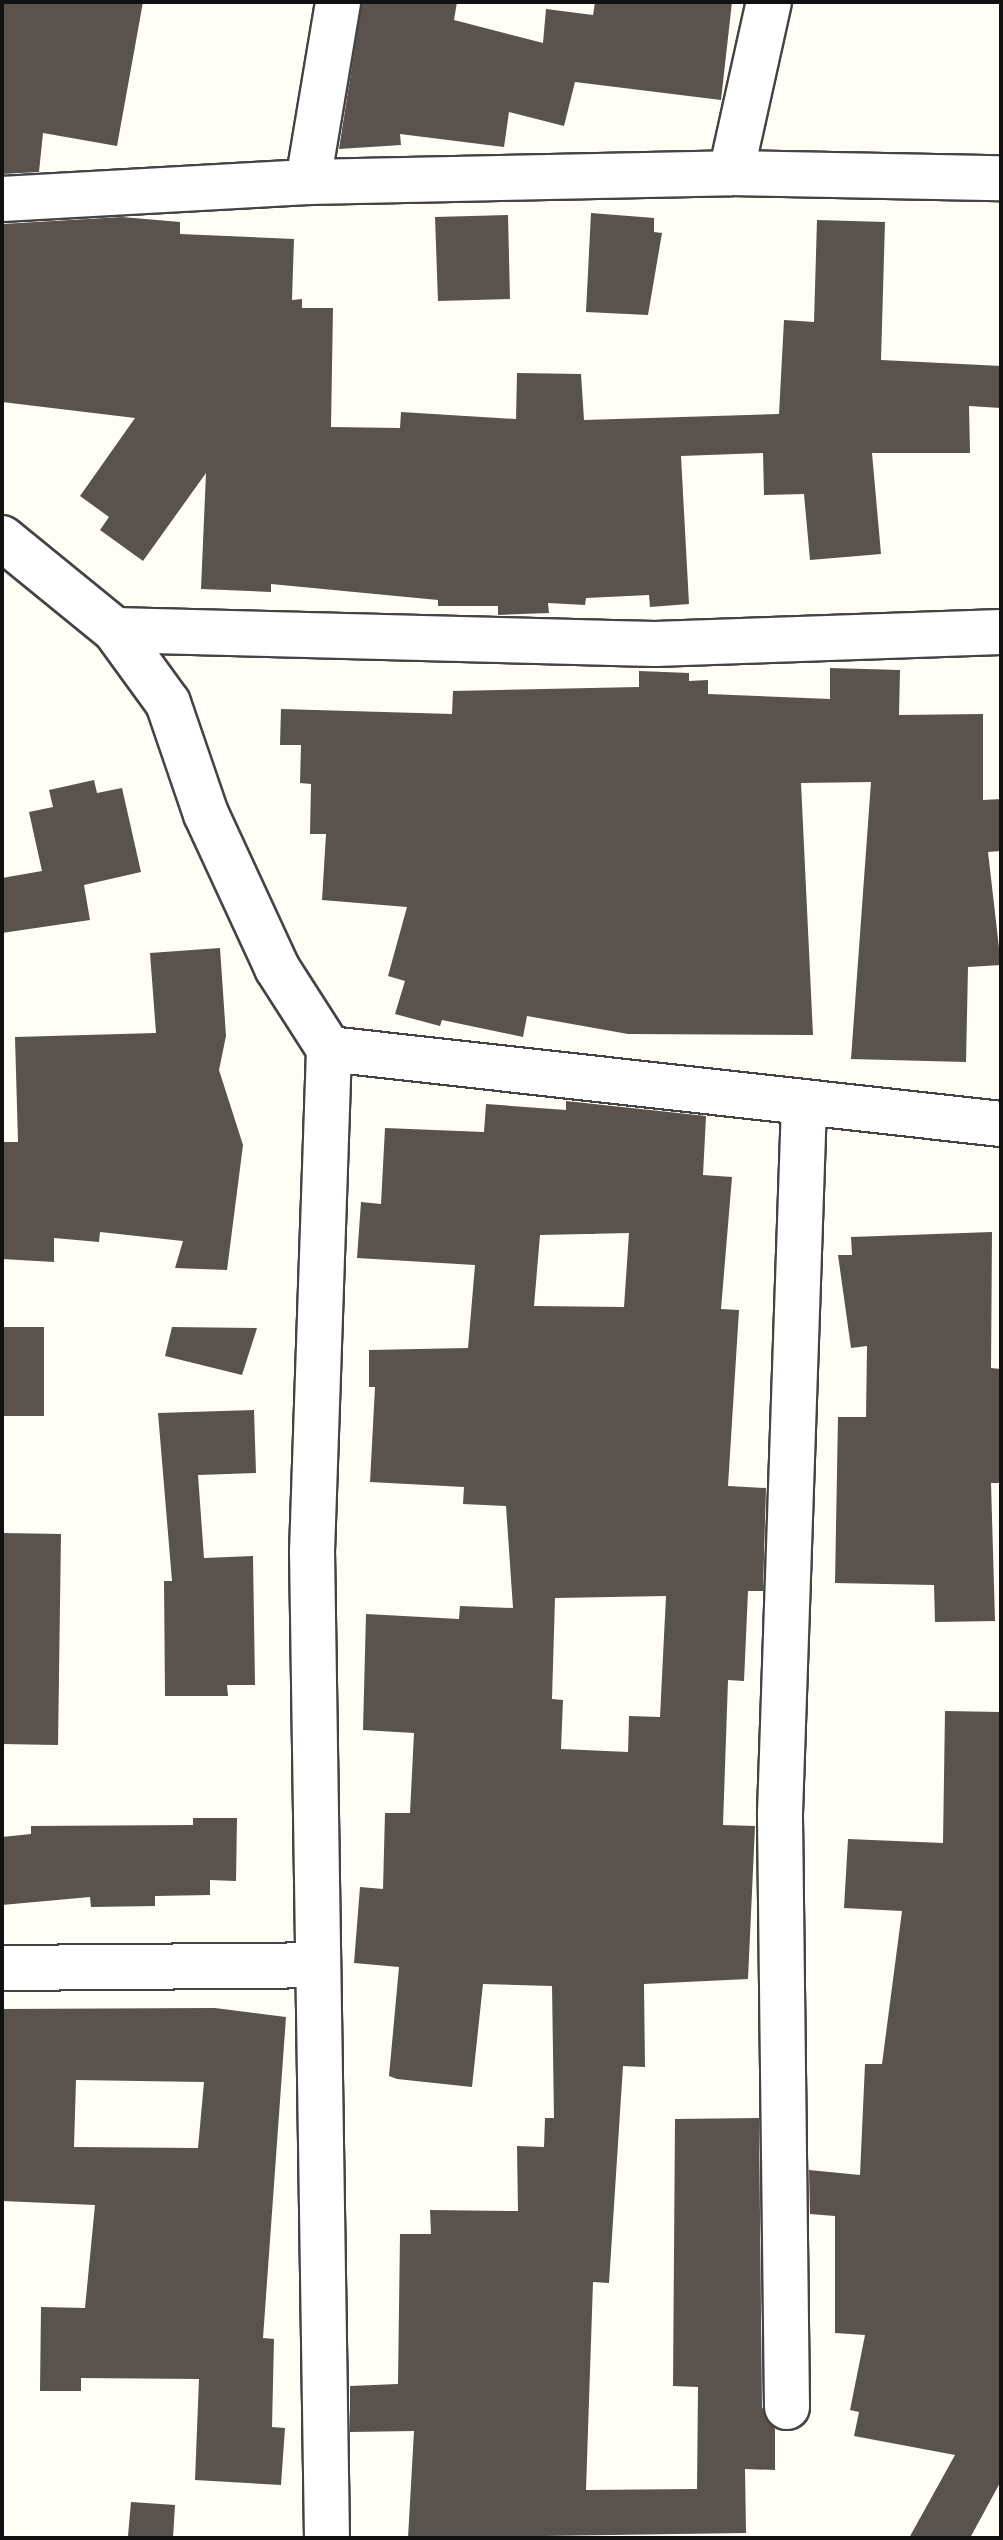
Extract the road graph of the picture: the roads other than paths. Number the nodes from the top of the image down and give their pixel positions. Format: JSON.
{"nodes":[{"id":1,"x":338,"y":2,"type":"edge"},
{"id":2,"x":769,"y":2,"type":"edge"},
{"id":3,"x":731,"y":173,"type":"junction"},
{"id":4,"x":1001,"y":178,"type":"edge"},
{"id":5,"x":308,"y":182,"type":"junction"},
{"id":6,"x":2,"y":199,"type":"edge"},
{"id":7,"x":2,"y":538,"type":"edge"},
{"id":8,"x":115,"y":630,"type":"junction"},
{"id":9,"x":1001,"y":632,"type":"edge"},
{"id":10,"x":329,"y":1049,"type":"junction"},
{"id":11,"x":804,"y":1104,"type":"junction"},
{"id":12,"x":1001,"y":1124,"type":"edge"},
{"id":13,"x":315,"y":1965,"type":"junction"},
{"id":14,"x":2,"y":1968,"type":"edge"},
{"id":15,"x":787,"y":2407,"type":"dead end"},
{"id":16,"x":327,"y":2538,"type":"edge"}],
"edges":[{"from":1,"to":5,"type":"street"},
{"from":2,"to":3,"type":"street"},
{"from":3,"to":4,"type":"street"},
{"from":3,"to":5,"type":"street"},
{"from":5,"to":6,"type":"street"},
{"from":7,"to":8,"type":"street"},
{"from":8,"to":9,"type":"street"},
{"from":8,"to":10,"type":"street"},
{"from":10,"to":11,"type":"street"},
{"from":10,"to":13,"type":"street"},
{"from":11,"to":12,"type":"street"},
{"from":11,"to":15,"type":"street"},
{"from":13,"to":14,"type":"street"},
{"from":13,"to":16,"type":"street"}]}
